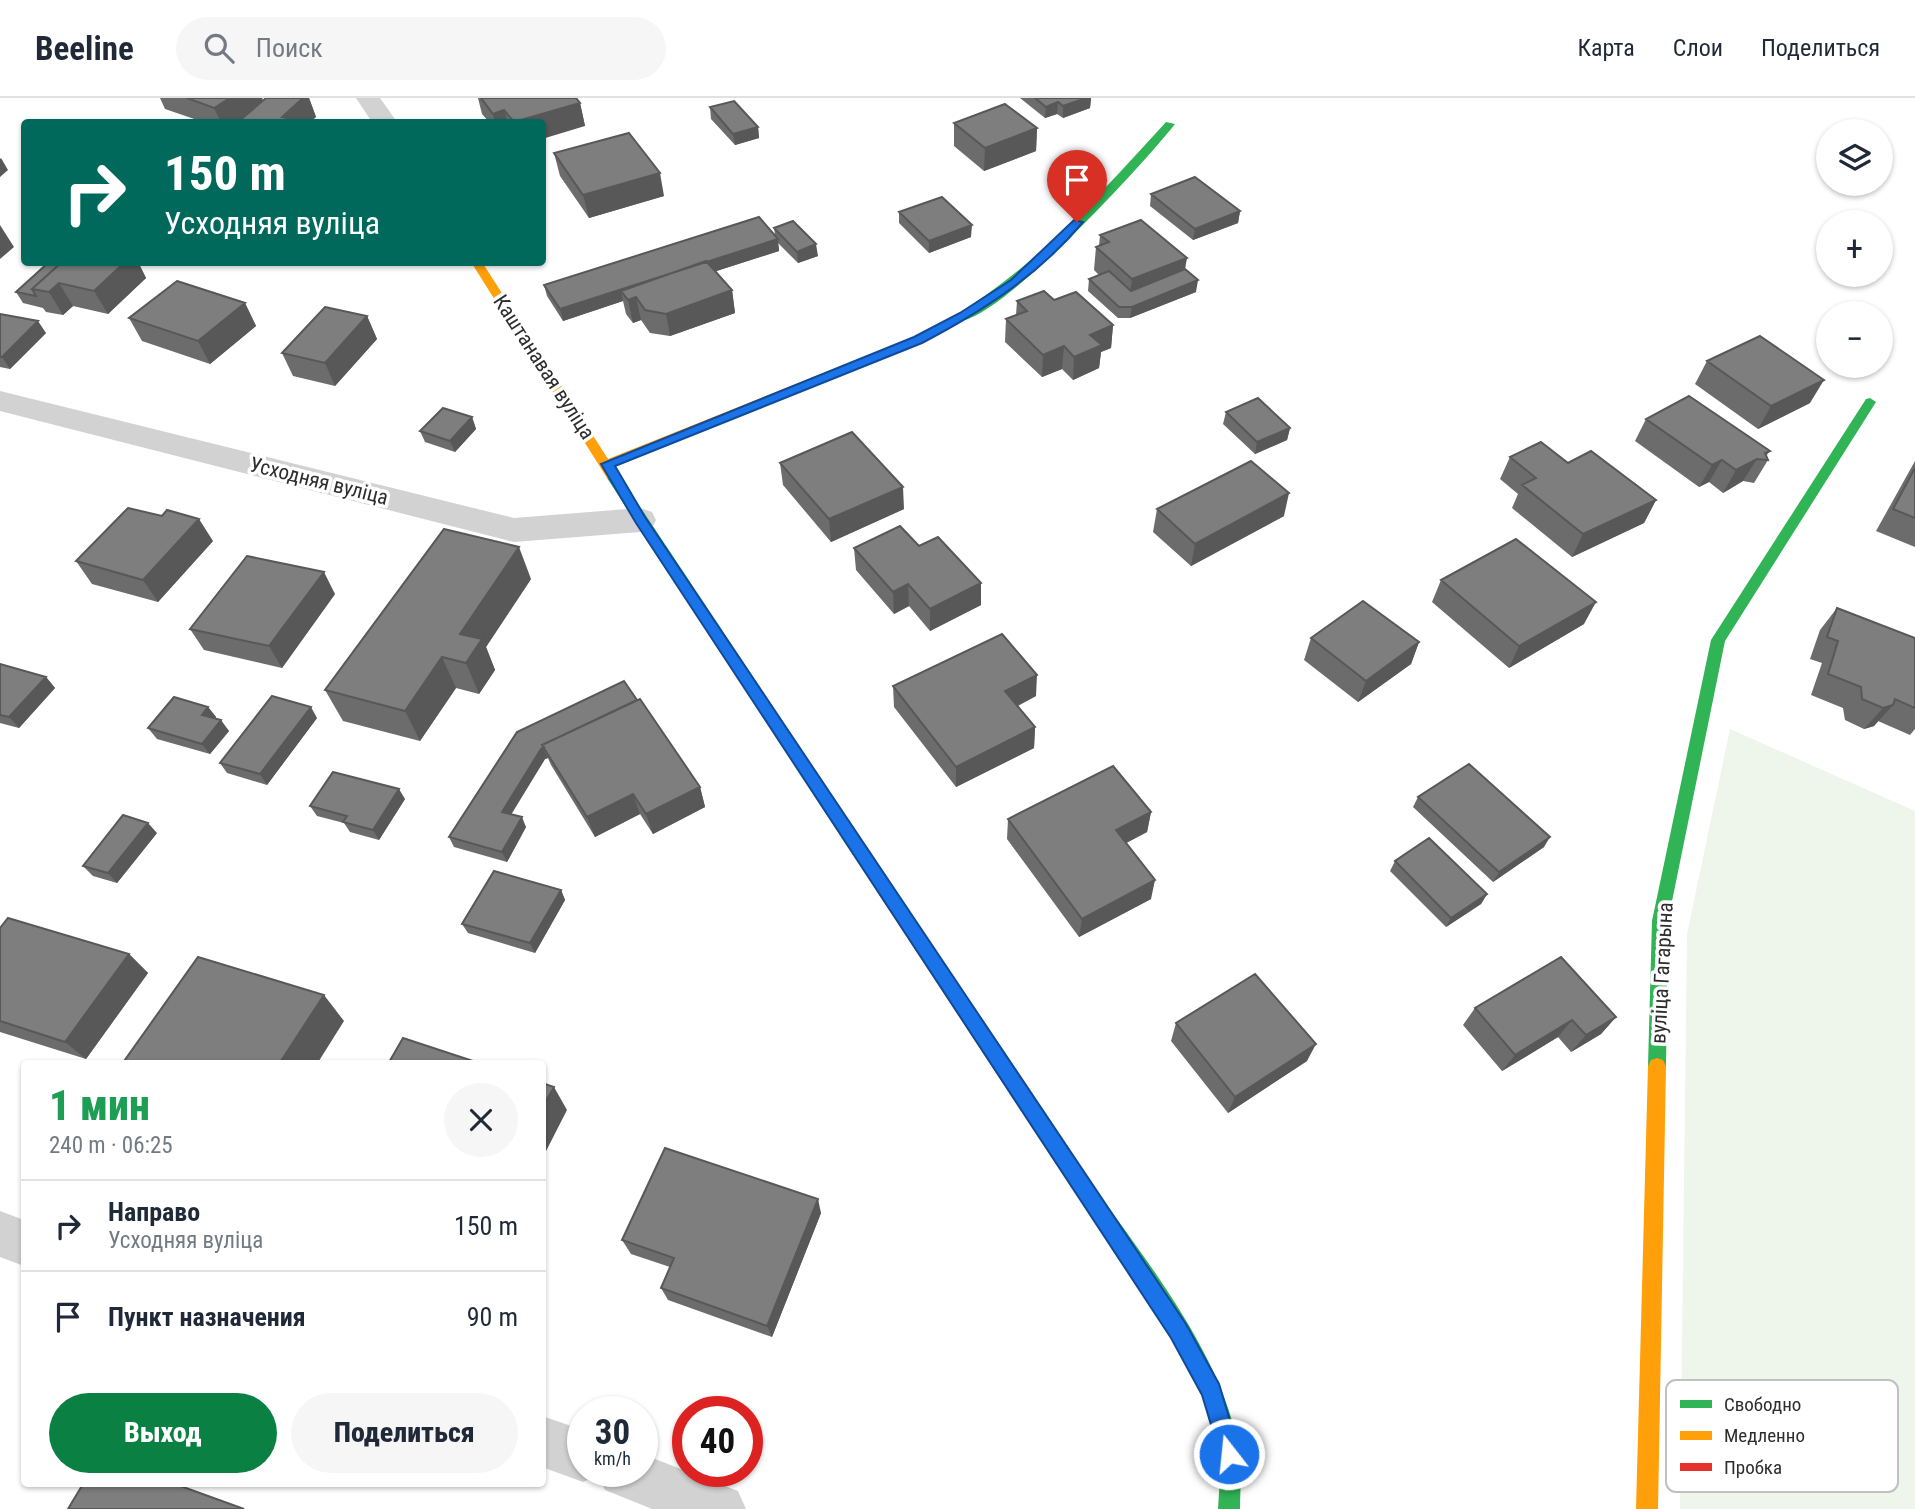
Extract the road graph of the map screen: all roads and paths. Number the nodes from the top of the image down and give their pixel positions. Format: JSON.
{"nodes":[{"id":1,"x":368,"y":98,"type":"edge"},
{"id":2,"x":382,"y":119,"type":"edge"},
{"id":3,"x":1170,"y":124,"type":"dead end"},
{"id":4,"x":479,"y":266,"type":"edge"},
{"id":5,"x":0,"y":401,"type":"edge"},
{"id":6,"x":1870,"y":402,"type":"dead end"},
{"id":7,"x":607,"y":464,"type":"junction"},
{"id":8,"x":640,"y":520,"type":"junction"},
{"id":9,"x":0,"y":1234,"type":"edge"},
{"id":10,"x":21,"y":1242,"type":"edge"},
{"id":11,"x":546,"y":1442,"type":"edge"},
{"id":12,"x":567,"y":1450,"type":"edge"},
{"id":13,"x":658,"y":1485,"type":"edge"},
{"id":14,"x":720,"y":1509,"type":"edge"},
{"id":15,"x":1229,"y":1509,"type":"edge"},
{"id":16,"x":1647,"y":1509,"type":"edge"}],
"edges":[{"from":1,"to":2,"type":"street"},
{"from":3,"to":7,"type":"street"},
{"from":4,"to":7,"type":"street","name":"Каштанавая вуліца"},
{"from":5,"to":8,"type":"street","name":"Усходняя вуліца"},
{"from":6,"to":16,"type":"street","name":"вуліца Гагарына"},
{"from":7,"to":8,"type":"street","name":"Каштанавая вуліца"},
{"from":8,"to":15,"type":"street","name":"Каштанавая вуліца"},
{"from":9,"to":10,"type":"street"},
{"from":11,"to":12,"type":"street"},
{"from":13,"to":14,"type":"street"}]}
